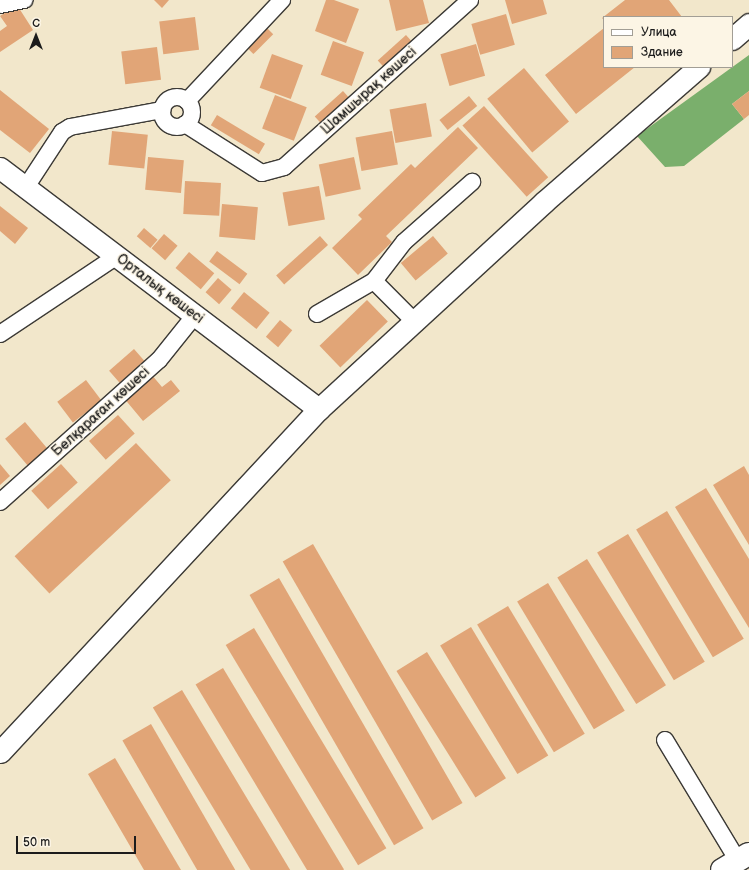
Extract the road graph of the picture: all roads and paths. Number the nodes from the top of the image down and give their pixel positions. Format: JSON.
{"nodes":[{"id":1,"x":24,"y":0,"type":"edge"},
{"id":2,"x":282,"y":0,"type":"edge"},
{"id":3,"x":470,"y":0,"type":"edge"},
{"id":4,"x":0,"y":5,"type":"edge"},
{"id":5,"x":749,"y":24,"type":"edge"},
{"id":6,"x":733,"y":38,"type":"edge"},
{"id":7,"x":699,"y":68,"type":"edge"},
{"id":8,"x":187,"y":101,"type":"junction"},
{"id":9,"x":162,"y":110,"type":"junction"},
{"id":10,"x":185,"y":124,"type":"junction"},
{"id":11,"x":0,"y":168,"type":"edge"},
{"id":12,"x":472,"y":182,"type":"dead end"},
{"id":13,"x":26,"y":187,"type":"junction"},
{"id":14,"x":117,"y":256,"type":"junction"},
{"id":15,"x":374,"y":281,"type":"junction"},
{"id":16,"x":317,"y":314,"type":"dead end"},
{"id":17,"x":195,"y":315,"type":"junction"},
{"id":18,"x":414,"y":321,"type":"junction"},
{"id":19,"x":0,"y":334,"type":"edge"},
{"id":20,"x":319,"y":409,"type":"junction"},
{"id":21,"x":0,"y":502,"type":"edge"},
{"id":22,"x":665,"y":740,"type":"dead end"},
{"id":23,"x":0,"y":752,"type":"edge"},
{"id":24,"x":736,"y":862,"type":"edge"}],
"edges":[{"from":1,"to":4,"type":"street"},
{"from":2,"to":8,"type":"street"},
{"from":3,"to":10,"type":"street","name":"Шамшырақ көшесі"},
{"from":5,"to":6,"type":"main road"},
{"from":7,"to":18,"type":"main road"},
{"from":8,"to":9,"type":"street"},
{"from":8,"to":10,"type":"street"},
{"from":9,"to":10,"type":"street"},
{"from":9,"to":13,"type":"street"},
{"from":11,"to":13,"type":"main road","name":"Орталық көшесі"},
{"from":12,"to":15,"type":"street"},
{"from":13,"to":14,"type":"main road","name":"Орталық көшесі"},
{"from":14,"to":17,"type":"main road","name":"Орталық көшесі"},
{"from":14,"to":19,"type":"street"},
{"from":15,"to":16,"type":"street"},
{"from":15,"to":18,"type":"street"},
{"from":17,"to":20,"type":"main road","name":"Орталық көшесі"},
{"from":17,"to":21,"type":"street","name":"Белқараған көшесі"},
{"from":18,"to":20,"type":"main road"},
{"from":20,"to":23,"type":"main road"},
{"from":22,"to":24,"type":"street"}]}
